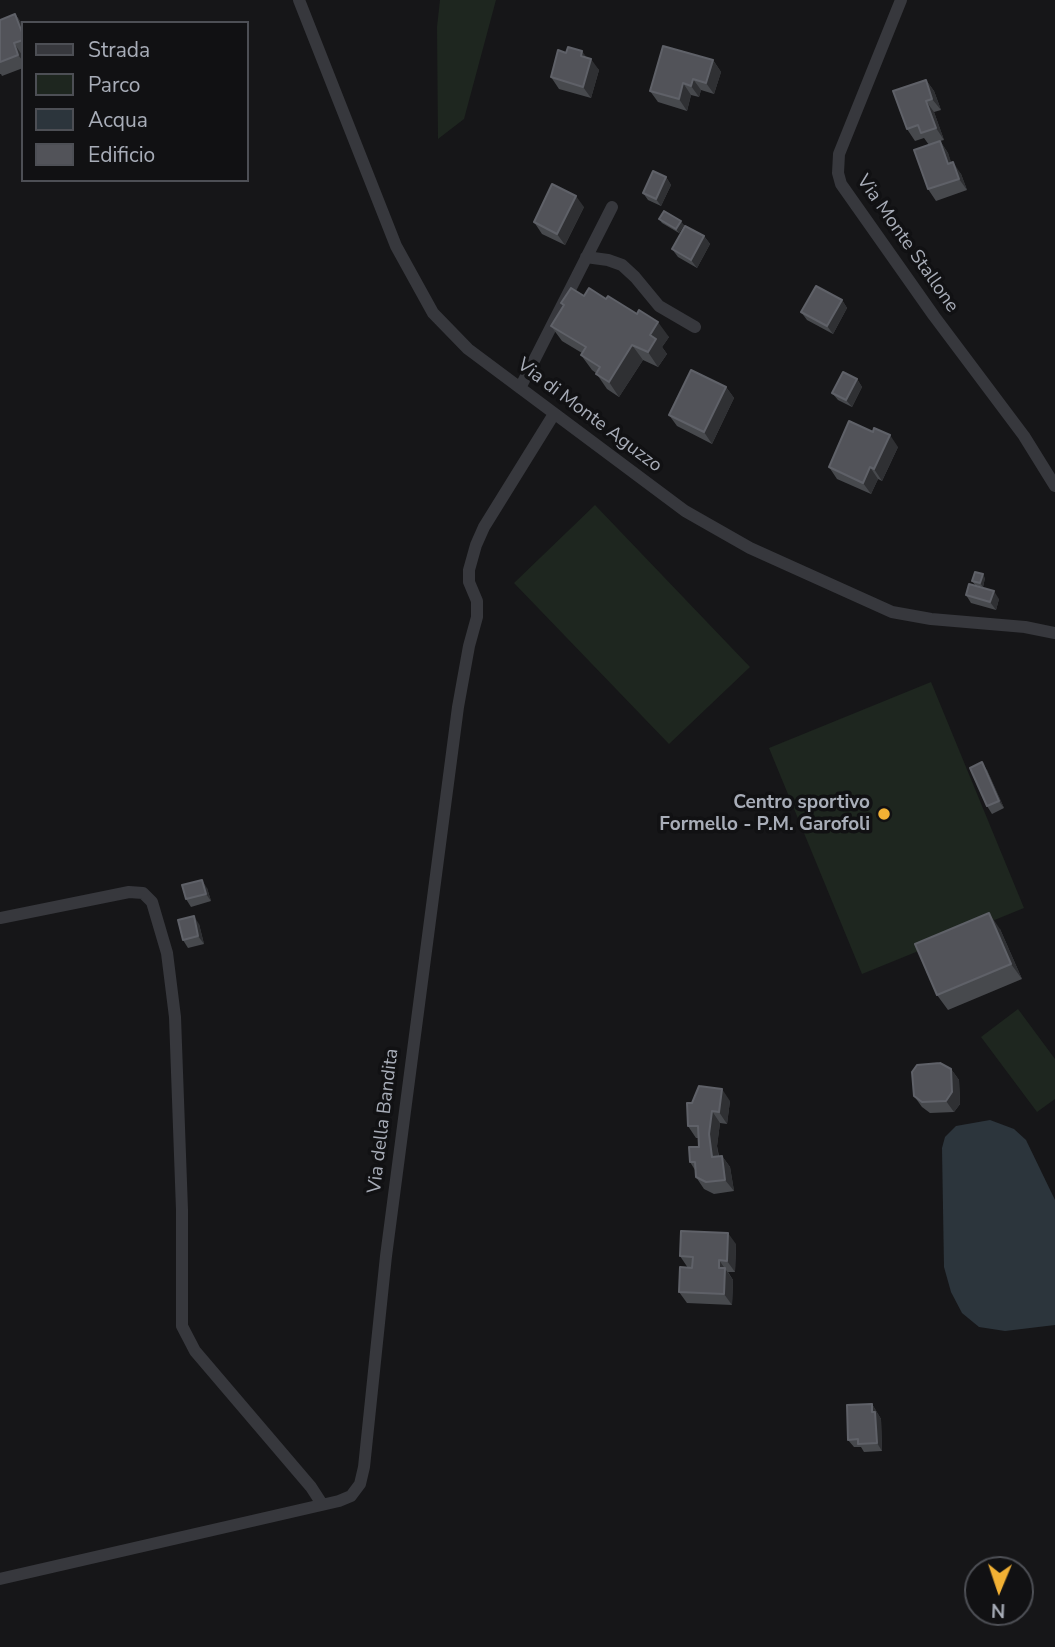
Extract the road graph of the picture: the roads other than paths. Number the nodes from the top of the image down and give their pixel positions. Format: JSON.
{"nodes":[{"id":1,"x":299,"y":0,"type":"edge"},
{"id":2,"x":901,"y":0,"type":"edge"},
{"id":3,"x":612,"y":207,"type":"dead end"},
{"id":4,"x":586,"y":257,"type":"junction"},
{"id":5,"x":695,"y":327,"type":"dead end"},
{"id":6,"x":520,"y":388,"type":"junction"},
{"id":7,"x":554,"y":414,"type":"junction"},
{"id":8,"x":1055,"y":486,"type":"edge"},
{"id":9,"x":1055,"y":634,"type":"edge"},
{"id":10,"x":0,"y":918,"type":"edge"},
{"id":11,"x":322,"y":1504,"type":"junction"},
{"id":12,"x":0,"y":1579,"type":"edge"}],
"edges":[{"from":1,"to":6,"type":"street","name":"Via di Monte Aguzzo"},
{"from":2,"to":8,"type":"street","name":"Via Monte Stallone"},
{"from":3,"to":4,"type":"street"},
{"from":4,"to":5,"type":"street"},
{"from":4,"to":6,"type":"street"},
{"from":6,"to":7,"type":"street","name":"Via di Monte Aguzzo"},
{"from":7,"to":9,"type":"street","name":"Via di Monte Aguzzo"},
{"from":7,"to":11,"type":"street","name":"Via della Bandita"},
{"from":10,"to":11,"type":"street"},
{"from":11,"to":12,"type":"street","name":"Via della Bandita"}]}
